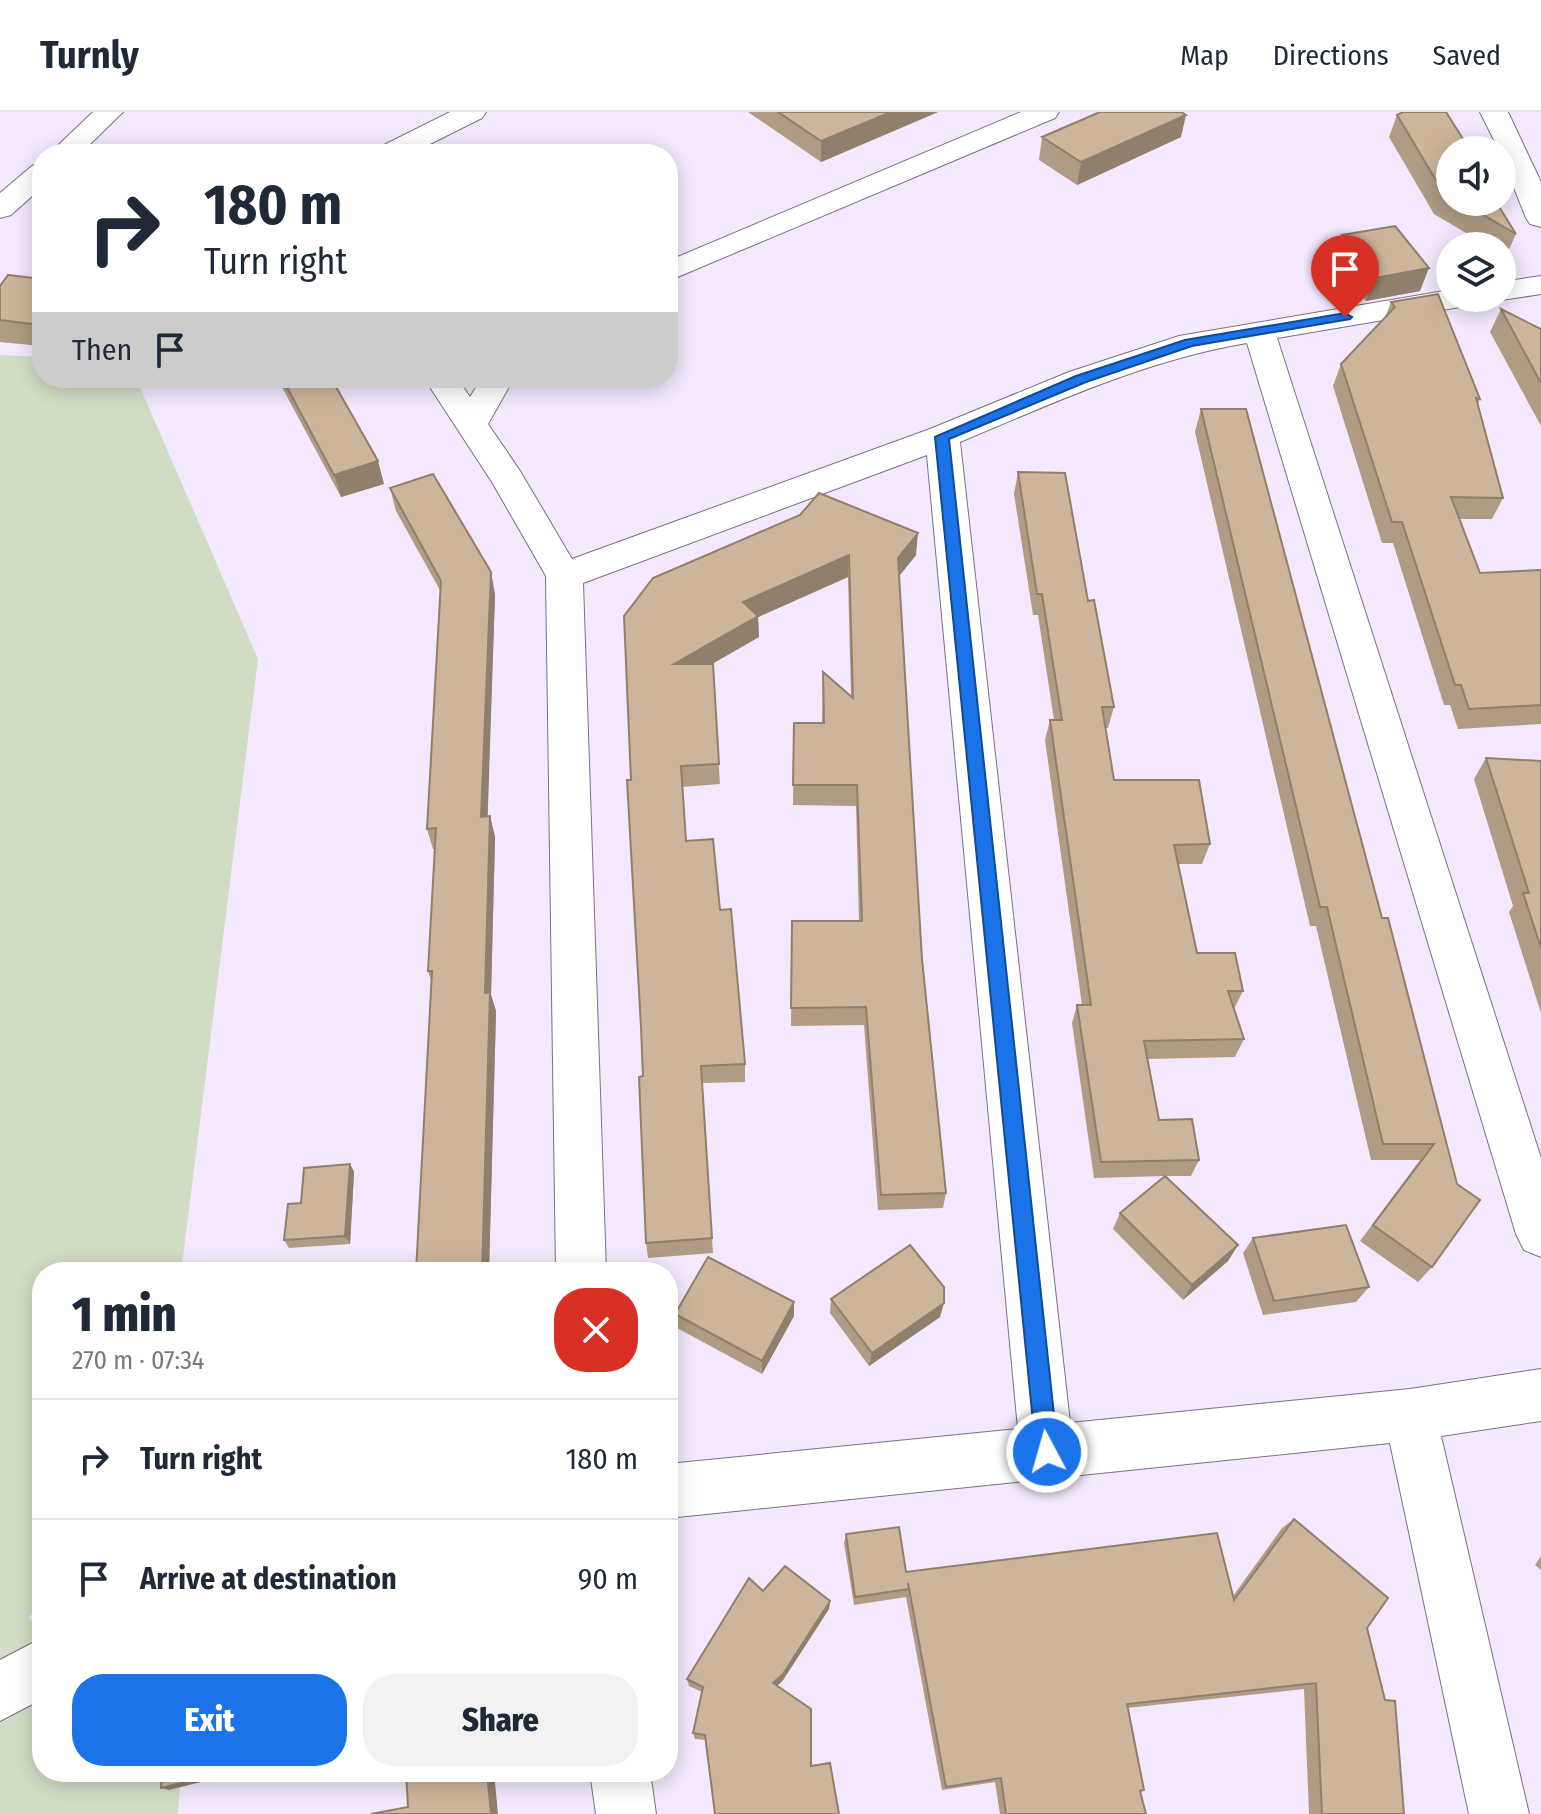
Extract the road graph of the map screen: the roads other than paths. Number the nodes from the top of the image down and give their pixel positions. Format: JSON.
{"nodes":[{"id":1,"x":109,"y":112,"type":"edge"},
{"id":2,"x":472,"y":112,"type":"edge"},
{"id":3,"x":1045,"y":112,"type":"edge"},
{"id":4,"x":1494,"y":112,"type":"edge"},
{"id":5,"x":74,"y":144,"type":"edge"},
{"id":6,"x":408,"y":144,"type":"edge"},
{"id":7,"x":32,"y":181,"type":"edge"},
{"id":8,"x":0,"y":209,"type":"edge"},
{"id":9,"x":1541,"y":218,"type":"edge"},
{"id":10,"x":678,"y":268,"type":"edge"},
{"id":11,"x":1541,"y":285,"type":"edge"},
{"id":12,"x":1516,"y":289,"type":"edge"},
{"id":13,"x":1436,"y":302,"type":"edge"},
{"id":14,"x":1259,"y":331,"type":"junction"},
{"id":15,"x":446,"y":388,"type":"edge"},
{"id":16,"x":492,"y":388,"type":"edge"},
{"id":17,"x":470,"y":426,"type":"junction"},
{"id":18,"x":942,"y":437,"type":"junction"},
{"id":19,"x":564,"y":576,"type":"junction"},
{"id":20,"x":1541,"y":1234,"type":"edge"},
{"id":21,"x":581,"y":1262,"type":"edge"},
{"id":22,"x":1541,"y":1395,"type":"edge"},
{"id":23,"x":1410,"y":1415,"type":"junction"},
{"id":24,"x":1047,"y":1452,"type":"junction"},
{"id":25,"x":678,"y":1490,"type":"edge"},
{"id":26,"x":32,"y":1673,"type":"edge"},
{"id":27,"x":0,"y":1692,"type":"edge"},
{"id":28,"x":621,"y":1782,"type":"edge"},
{"id":29,"x":626,"y":1814,"type":"edge"},
{"id":30,"x":1499,"y":1814,"type":"edge"}],
"edges":[{"from":1,"to":5,"type":"street"},
{"from":2,"to":6,"type":"street"},
{"from":3,"to":10,"type":"street"},
{"from":4,"to":9,"type":"street"},
{"from":7,"to":8,"type":"street"},
{"from":11,"to":12,"type":"street"},
{"from":13,"to":14,"type":"street"},
{"from":14,"to":18,"type":"street"},
{"from":14,"to":20,"type":"street"},
{"from":15,"to":17,"type":"street"},
{"from":16,"to":17,"type":"street"},
{"from":17,"to":19,"type":"street"},
{"from":18,"to":19,"type":"street"},
{"from":18,"to":24,"type":"street"},
{"from":19,"to":21,"type":"street"},
{"from":22,"to":23,"type":"street"},
{"from":23,"to":24,"type":"street"},
{"from":23,"to":30,"type":"street"},
{"from":24,"to":25,"type":"street"},
{"from":26,"to":27,"type":"street"},
{"from":28,"to":29,"type":"street"}]}
